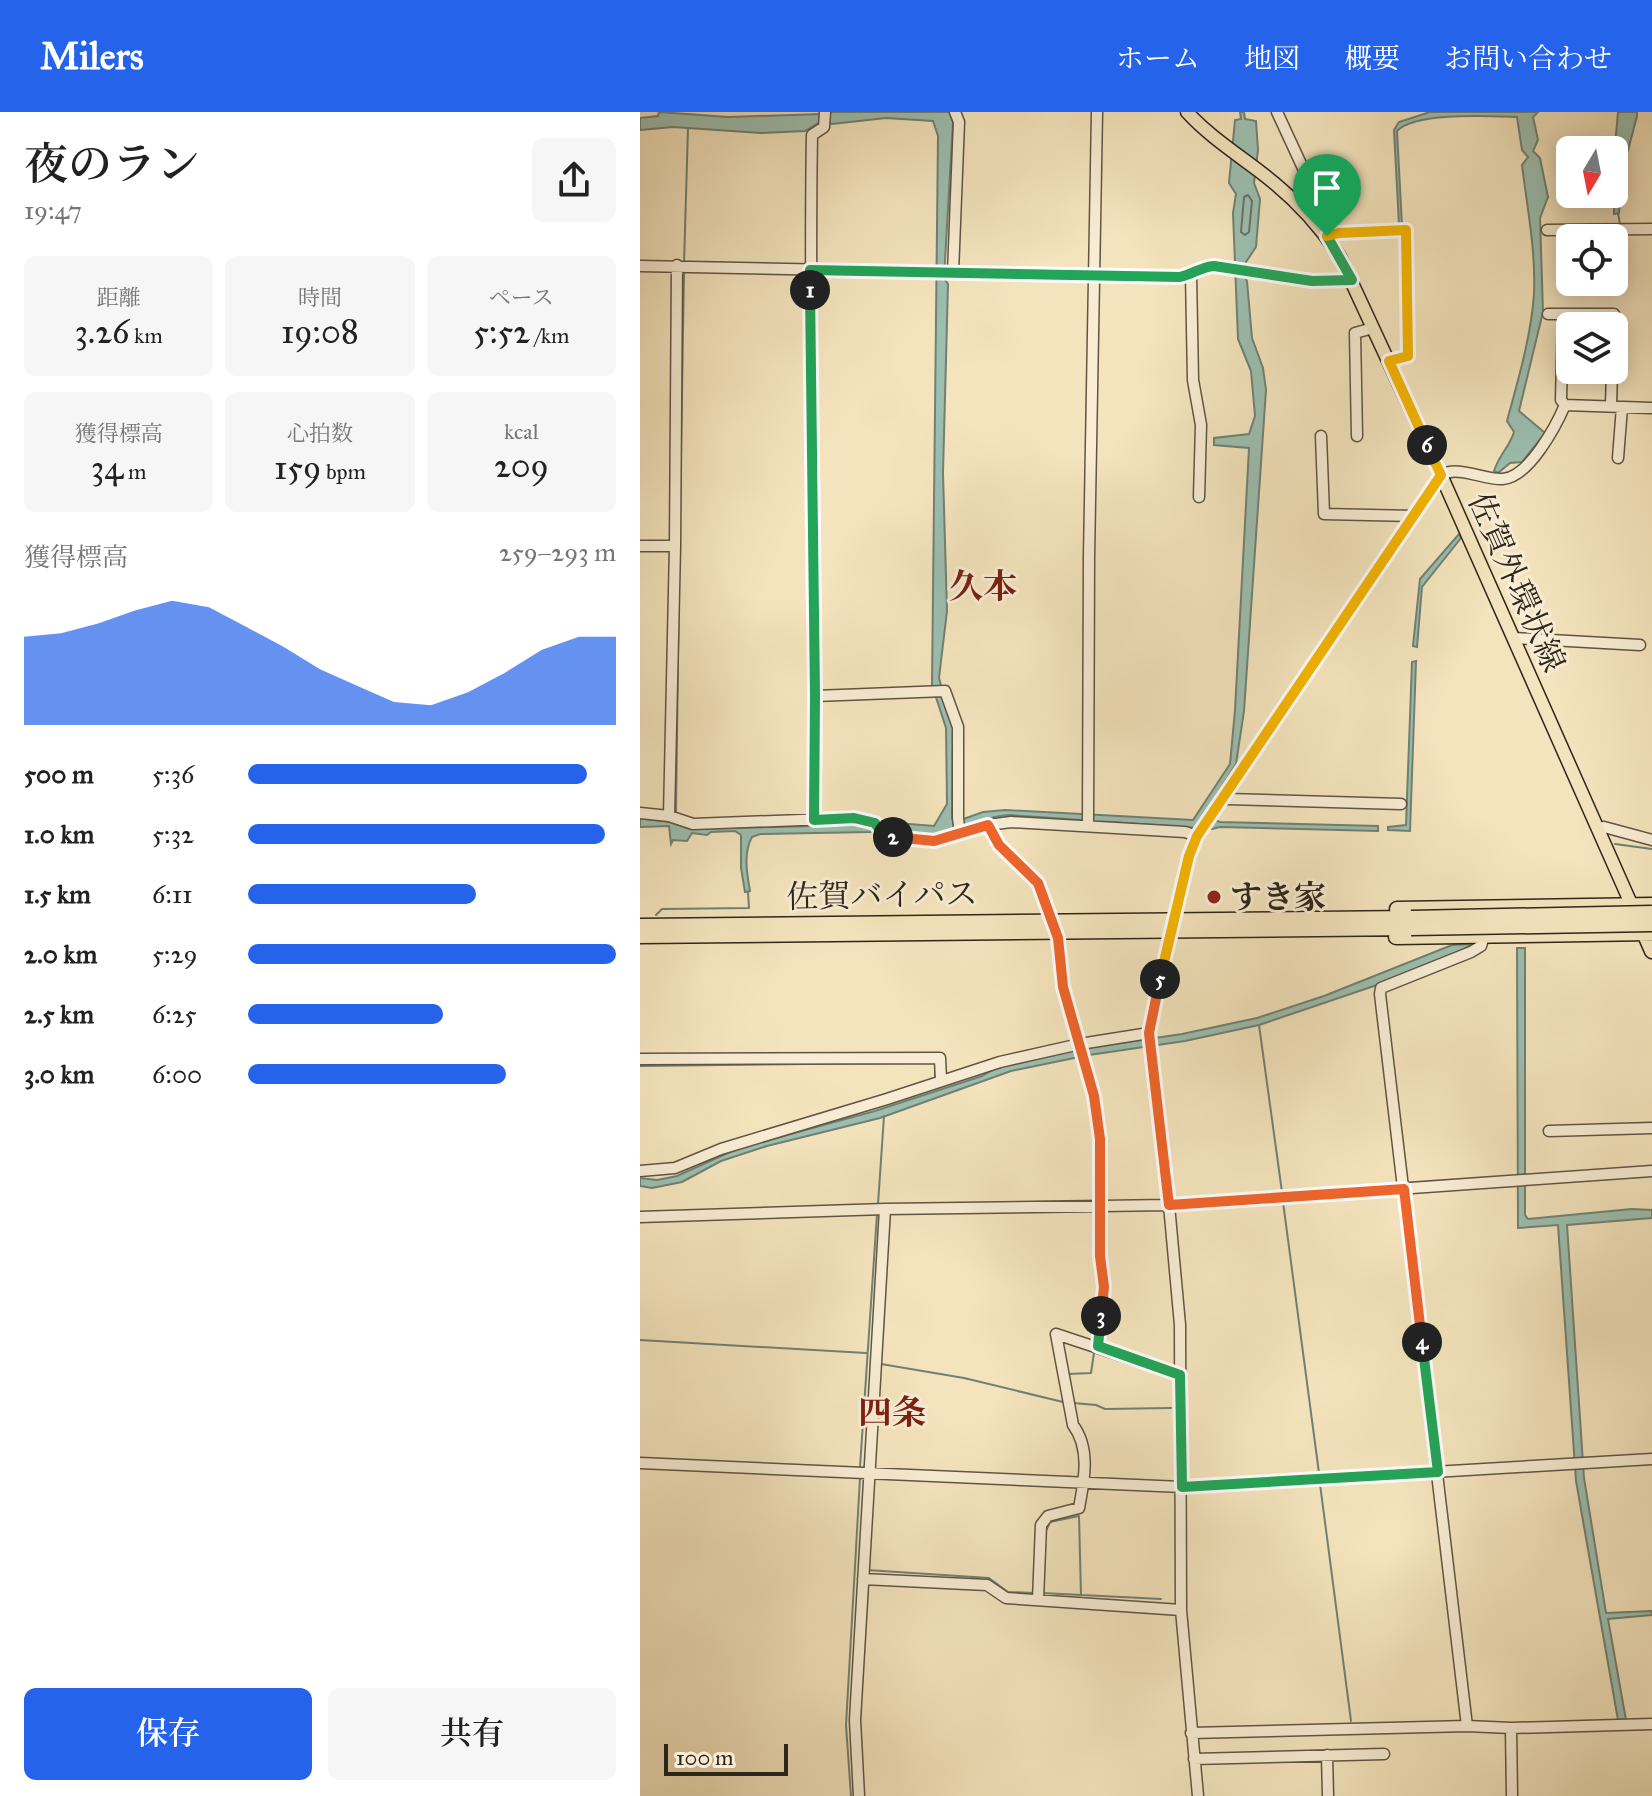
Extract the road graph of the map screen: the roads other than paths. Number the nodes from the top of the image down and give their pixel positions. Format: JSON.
{"nodes":[{"id":1,"x":955,"y":112,"type":"edge"},
{"id":2,"x":1097,"y":112,"type":"edge"},
{"id":3,"x":1187,"y":112,"type":"edge"},
{"id":4,"x":1277,"y":112,"type":"edge"},
{"id":5,"x":825,"y":117,"type":"edge"},
{"id":6,"x":1652,"y":229,"type":"edge"},
{"id":7,"x":1547,"y":230,"type":"dead end"},
{"id":8,"x":1327,"y":236,"type":"junction"},
{"id":9,"x":640,"y":266,"type":"edge"},
{"id":10,"x":683,"y":266,"type":"junction"},
{"id":11,"x":810,"y":270,"type":"junction"},
{"id":12,"x":950,"y":272,"type":"junction"},
{"id":13,"x":1191,"y":274,"type":"junction"},
{"id":14,"x":1094,"y":275,"type":"junction"},
{"id":15,"x":1352,"y":280,"type":"junction"},
{"id":16,"x":1548,"y":314,"type":"dead end"},
{"id":17,"x":1556,"y":314,"type":"edge"},
{"id":18,"x":1373,"y":328,"type":"junction"},
{"id":19,"x":1389,"y":361,"type":"junction"},
{"id":20,"x":1561,"y":384,"type":"edge"},
{"id":21,"x":1614,"y":384,"type":"edge"},
{"id":22,"x":1565,"y":405,"type":"junction"},
{"id":23,"x":1616,"y":407,"type":"junction"},
{"id":24,"x":1652,"y":408,"type":"edge"},
{"id":25,"x":1321,"y":436,"type":"dead end"},
{"id":26,"x":1357,"y":436,"type":"dead end"},
{"id":27,"x":1618,"y":458,"type":"dead end"},
{"id":28,"x":1441,"y":475,"type":"junction"},
{"id":29,"x":1199,"y":497,"type":"dead end"},
{"id":30,"x":1414,"y":516,"type":"junction"},
{"id":31,"x":640,"y":546,"type":"edge"},
{"id":32,"x":675,"y":546,"type":"junction"},
{"id":33,"x":1514,"y":638,"type":"junction"},
{"id":34,"x":1640,"y":645,"type":"dead end"},
{"id":35,"x":815,"y":696,"type":"junction"},
{"id":36,"x":1224,"y":797,"type":"junction"},
{"id":37,"x":1401,"y":804,"type":"dead end"},
{"id":38,"x":640,"y":813,"type":"edge"},
{"id":39,"x":669,"y":816,"type":"junction"},
{"id":40,"x":1088,"y":819,"type":"junction"},
{"id":41,"x":814,"y":820,"type":"junction"},
{"id":42,"x":988,"y":825,"type":"junction"},
{"id":43,"x":959,"y":827,"type":"junction"},
{"id":44,"x":1599,"y":828,"type":"junction"},
{"id":45,"x":1200,"y":833,"type":"junction"},
{"id":46,"x":1652,"y":840,"type":"edge"},
{"id":47,"x":1652,"y":905,"type":"edge"},
{"id":48,"x":1632,"y":906,"type":"junction"},
{"id":49,"x":1652,"y":913,"type":"edge"},
{"id":50,"x":1411,"y":923,"type":"junction"},
{"id":51,"x":1174,"y":925,"type":"junction"},
{"id":52,"x":1278,"y":925,"type":"junction"},
{"id":53,"x":640,"y":926,"type":"edge"},
{"id":54,"x":1052,"y":926,"type":"junction"},
{"id":55,"x":1649,"y":930,"type":"edge"},
{"id":56,"x":640,"y":936,"type":"edge"},
{"id":57,"x":1484,"y":936,"type":"junction"},
{"id":58,"x":1652,"y":951,"type":"edge"},
{"id":59,"x":1149,"y":1033,"type":"junction"},
{"id":60,"x":1080,"y":1044,"type":"junction"},
{"id":61,"x":640,"y":1059,"type":"edge"},
{"id":62,"x":936,"y":1083,"type":"junction"},
{"id":63,"x":1652,"y":1128,"type":"edge"},
{"id":64,"x":1549,"y":1131,"type":"dead end"},
{"id":65,"x":640,"y":1171,"type":"edge"},
{"id":66,"x":1652,"y":1171,"type":"edge"},
{"id":67,"x":1404,"y":1189,"type":"junction"},
{"id":68,"x":1101,"y":1205,"type":"junction"},
{"id":69,"x":1169,"y":1205,"type":"junction"},
{"id":70,"x":885,"y":1209,"type":"junction"},
{"id":71,"x":640,"y":1217,"type":"edge"},
{"id":72,"x":1095,"y":1346,"type":"junction"},
{"id":73,"x":1180,"y":1375,"type":"junction"},
{"id":74,"x":1652,"y":1459,"type":"edge"},
{"id":75,"x":640,"y":1463,"type":"edge"},
{"id":76,"x":1438,"y":1472,"type":"junction"},
{"id":77,"x":869,"y":1474,"type":"junction"},
{"id":78,"x":1083,"y":1484,"type":"junction"},
{"id":79,"x":1182,"y":1487,"type":"junction"},
{"id":80,"x":863,"y":1579,"type":"junction"},
{"id":81,"x":1038,"y":1595,"type":"junction"},
{"id":82,"x":1181,"y":1610,"type":"junction"},
{"id":83,"x":1652,"y":1724,"type":"edge"},
{"id":84,"x":1467,"y":1726,"type":"junction"},
{"id":85,"x":1511,"y":1728,"type":"junction"},
{"id":86,"x":1191,"y":1733,"type":"junction"},
{"id":87,"x":1384,"y":1754,"type":"dead end"},
{"id":88,"x":1327,"y":1755,"type":"junction"},
{"id":89,"x":1194,"y":1759,"type":"junction"},
{"id":90,"x":859,"y":1796,"type":"edge"},
{"id":91,"x":1198,"y":1796,"type":"edge"},
{"id":92,"x":1328,"y":1796,"type":"edge"},
{"id":93,"x":1512,"y":1796,"type":"edge"}],
"edges":[{"from":1,"to":12,"type":"street"},
{"from":2,"to":14,"type":"street"},
{"from":3,"to":8,"type":"main road","name":"佐賀外環状線"},
{"from":4,"to":8,"type":"street"},
{"from":5,"to":11,"type":"street"},
{"from":6,"to":7,"type":"street"},
{"from":8,"to":15,"type":"main road","name":"佐賀外環状線"},
{"from":8,"to":19,"type":"street"},
{"from":9,"to":10,"type":"street"},
{"from":10,"to":11,"type":"street"},
{"from":10,"to":32,"type":"street"},
{"from":11,"to":12,"type":"street"},
{"from":11,"to":35,"type":"street"},
{"from":12,"to":14,"type":"street"},
{"from":13,"to":14,"type":"street"},
{"from":13,"to":15,"type":"street"},
{"from":13,"to":29,"type":"street"},
{"from":14,"to":40,"type":"street"},
{"from":15,"to":18,"type":"main road","name":"佐賀外環状線"},
{"from":16,"to":17,"type":"street"},
{"from":18,"to":19,"type":"main road","name":"佐賀外環状線"},
{"from":18,"to":26,"type":"street"},
{"from":19,"to":28,"type":"main road","name":"佐賀外環状線"},
{"from":20,"to":22,"type":"street"},
{"from":21,"to":23,"type":"street"},
{"from":22,"to":23,"type":"street"},
{"from":22,"to":28,"type":"street"},
{"from":23,"to":24,"type":"street"},
{"from":23,"to":27,"type":"street"},
{"from":25,"to":30,"type":"street"},
{"from":28,"to":30,"type":"street"},
{"from":28,"to":33,"type":"main road","name":"佐賀外環状線"},
{"from":30,"to":36,"type":"street"},
{"from":31,"to":32,"type":"street"},
{"from":32,"to":39,"type":"street"},
{"from":33,"to":34,"type":"street"},
{"from":33,"to":44,"type":"main road","name":"佐賀外環状線"},
{"from":35,"to":41,"type":"street"},
{"from":35,"to":43,"type":"street"},
{"from":36,"to":37,"type":"street"},
{"from":36,"to":45,"type":"street"},
{"from":38,"to":39,"type":"street"},
{"from":39,"to":41,"type":"street"},
{"from":40,"to":42,"type":"street"},
{"from":40,"to":45,"type":"street"},
{"from":41,"to":43,"type":"street"},
{"from":42,"to":43,"type":"street"},
{"from":42,"to":54,"type":"street"},
{"from":44,"to":46,"type":"street"},
{"from":44,"to":48,"type":"main road","name":"佐賀外環状線"},
{"from":45,"to":51,"type":"street"},
{"from":47,"to":48,"type":"highway"},
{"from":48,"to":52,"type":"highway"},
{"from":48,"to":55,"type":"highway"},
{"from":49,"to":50,"type":"highway","name":"佐賀バイパス","bridge":true},
{"from":50,"to":52,"type":"highway","name":"佐賀バイパス"},
{"from":50,"to":55,"type":"highway","name":"佐賀バイパス","bridge":true},
{"from":51,"to":52,"type":"highway","name":"佐賀バイパス"},
{"from":51,"to":54,"type":"highway","name":"佐賀バイパス"},
{"from":51,"to":59,"type":"street"},
{"from":52,"to":57,"type":"highway"},
{"from":53,"to":54,"type":"highway","name":"佐賀バイパス"},
{"from":54,"to":56,"type":"highway","name":"佐賀バイパス"},
{"from":54,"to":60,"type":"street"},
{"from":55,"to":57,"type":"highway"},
{"from":55,"to":58,"type":"highway"},
{"from":57,"to":67,"type":"street"},
{"from":59,"to":60,"type":"street"},
{"from":59,"to":69,"type":"street"},
{"from":60,"to":62,"type":"street"},
{"from":60,"to":68,"type":"street"},
{"from":61,"to":62,"type":"street"},
{"from":62,"to":65,"type":"street"},
{"from":63,"to":64,"type":"street"},
{"from":66,"to":67,"type":"street"},
{"from":67,"to":69,"type":"street"},
{"from":67,"to":76,"type":"street"},
{"from":68,"to":69,"type":"street"},
{"from":68,"to":70,"type":"street"},
{"from":68,"to":72,"type":"street"},
{"from":69,"to":73,"type":"street"},
{"from":70,"to":71,"type":"street"},
{"from":70,"to":77,"type":"street"},
{"from":72,"to":73,"type":"street"},
{"from":72,"to":78,"type":"street"},
{"from":73,"to":79,"type":"street"},
{"from":74,"to":76,"type":"street"},
{"from":75,"to":77,"type":"street"},
{"from":76,"to":79,"type":"street"},
{"from":76,"to":84,"type":"street"},
{"from":77,"to":78,"type":"street"},
{"from":77,"to":80,"type":"street"},
{"from":78,"to":79,"type":"street"},
{"from":78,"to":81,"type":"street"},
{"from":79,"to":82,"type":"street"},
{"from":80,"to":81,"type":"street"},
{"from":80,"to":90,"type":"street"},
{"from":81,"to":82,"type":"street"},
{"from":82,"to":86,"type":"street"},
{"from":83,"to":85,"type":"street"},
{"from":84,"to":85,"type":"street"},
{"from":84,"to":86,"type":"street"},
{"from":85,"to":93,"type":"street"},
{"from":86,"to":89,"type":"street"},
{"from":87,"to":88,"type":"street"},
{"from":88,"to":89,"type":"street"},
{"from":88,"to":92,"type":"street"},
{"from":89,"to":91,"type":"street"}]}
